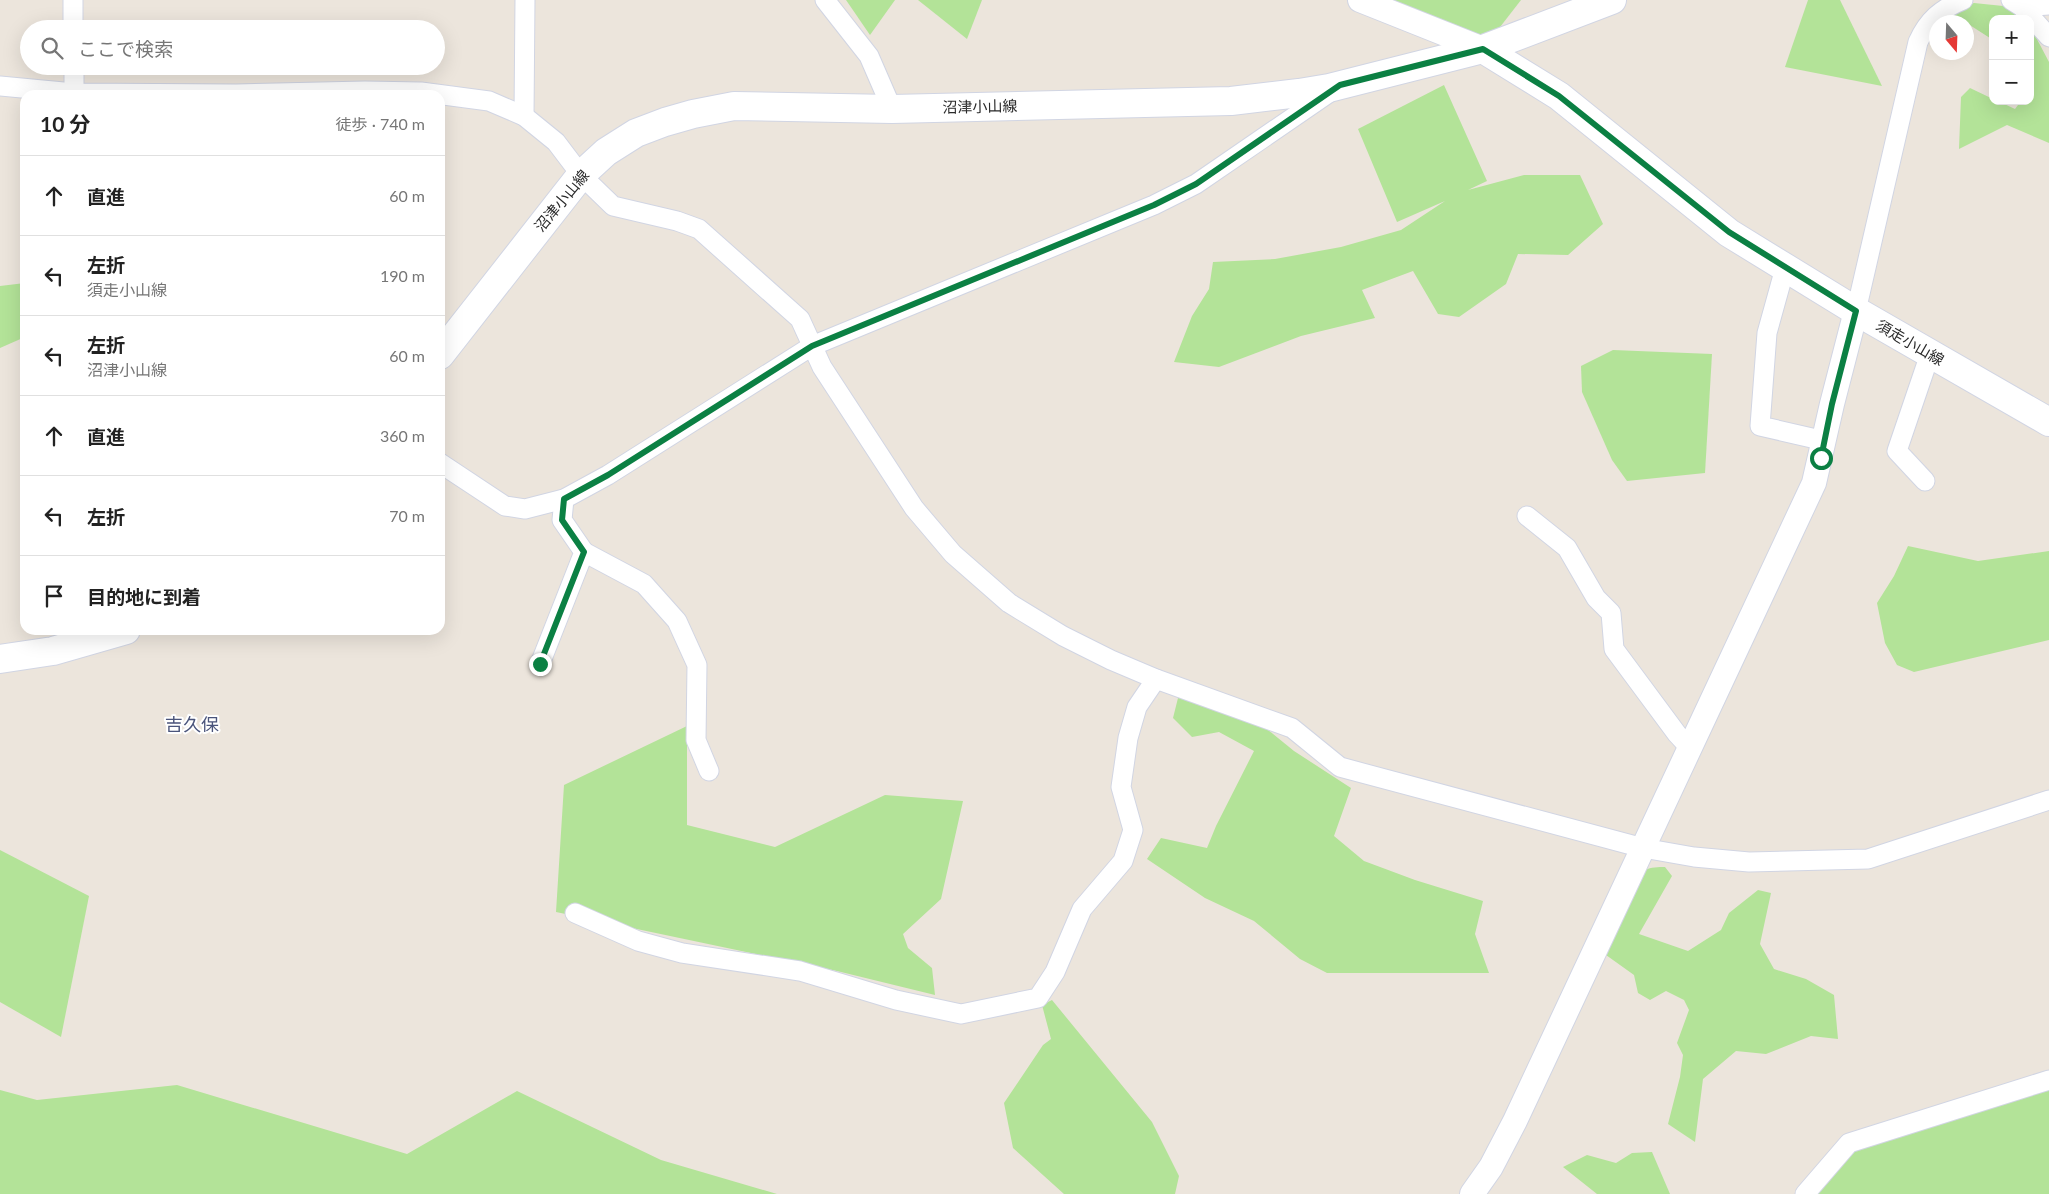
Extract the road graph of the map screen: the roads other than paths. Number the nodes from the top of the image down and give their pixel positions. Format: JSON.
{"nodes":[{"id":1,"x":73,"y":0,"type":"edge"},
{"id":2,"x":525,"y":0,"type":"edge"},
{"id":3,"x":825,"y":0,"type":"edge"},
{"id":4,"x":1360,"y":0,"type":"edge"},
{"id":5,"x":1612,"y":0,"type":"edge"},
{"id":6,"x":1963,"y":0,"type":"edge"},
{"id":7,"x":2016,"y":3,"type":"edge"},
{"id":8,"x":2049,"y":5,"type":"edge"},
{"id":9,"x":73,"y":20,"type":"edge"},
{"id":10,"x":2049,"y":37,"type":"edge"},
{"id":11,"x":1483,"y":49,"type":"junction"},
{"id":12,"x":74,"y":75,"type":"edge"},
{"id":13,"x":1340,"y":85,"type":"junction"},
{"id":14,"x":0,"y":86,"type":"edge"},
{"id":15,"x":42,"y":90,"type":"edge"},
{"id":16,"x":74,"y":90,"type":"edge"},
{"id":17,"x":445,"y":95,"type":"edge"},
{"id":18,"x":892,"y":109,"type":"junction"},
{"id":19,"x":524,"y":116,"type":"junction"},
{"id":20,"x":581,"y":175,"type":"junction"},
{"id":21,"x":1785,"y":268,"type":"junction"},
{"id":22,"x":1856,"y":311,"type":"junction"},
{"id":23,"x":812,"y":346,"type":"junction"},
{"id":24,"x":445,"y":348,"type":"edge"},
{"id":25,"x":1930,"y":354,"type":"junction"},
{"id":26,"x":2049,"y":422,"type":"edge"},
{"id":27,"x":1825,"y":441,"type":"junction"},
{"id":28,"x":445,"y":466,"type":"edge"},
{"id":29,"x":1925,"y":481,"type":"dead end"},
{"id":30,"x":564,"y":499,"type":"junction"},
{"id":31,"x":1527,"y":516,"type":"dead end"},
{"id":32,"x":584,"y":552,"type":"junction"},
{"id":33,"x":109,"y":635,"type":"edge"},
{"id":34,"x":0,"y":659,"type":"edge"},
{"id":35,"x":540,"y":664,"type":"dead end"},
{"id":36,"x":1156,"y":680,"type":"junction"},
{"id":37,"x":1690,"y":747,"type":"junction"},
{"id":38,"x":710,"y":772,"type":"dead end"},
{"id":39,"x":2049,"y":800,"type":"edge"},
{"id":40,"x":1643,"y":848,"type":"junction"},
{"id":41,"x":575,"y":913,"type":"dead end"},
{"id":42,"x":2049,"y":1080,"type":"edge"},
{"id":43,"x":1472,"y":1194,"type":"edge"},
{"id":44,"x":1805,"y":1194,"type":"edge"}],
"edges":[{"from":1,"to":9,"type":"street"},
{"from":2,"to":19,"type":"street"},
{"from":3,"to":18,"type":"street"},
{"from":4,"to":11,"type":"street"},
{"from":5,"to":11,"type":"main road","name":"沼津小山線"},
{"from":6,"to":22,"type":"street"},
{"from":7,"to":8,"type":"street"},
{"from":7,"to":10,"type":"street"},
{"from":11,"to":13,"type":"main road","name":"沼津小山線"},
{"from":11,"to":21,"type":"main road","name":"須走小山線"},
{"from":12,"to":16,"type":"street"},
{"from":13,"to":18,"type":"main road","name":"沼津小山線"},
{"from":13,"to":23,"type":"street"},
{"from":14,"to":15,"type":"street"},
{"from":17,"to":19,"type":"street"},
{"from":18,"to":20,"type":"main road","name":"沼津小山線"},
{"from":19,"to":20,"type":"street"},
{"from":20,"to":23,"type":"street"},
{"from":20,"to":24,"type":"main road","name":"沼津小山線"},
{"from":21,"to":22,"type":"main road","name":"須走小山線"},
{"from":21,"to":27,"type":"street"},
{"from":22,"to":25,"type":"main road","name":"須走小山線"},
{"from":22,"to":27,"type":"street"},
{"from":23,"to":30,"type":"street"},
{"from":23,"to":36,"type":"street"},
{"from":25,"to":26,"type":"main road","name":"須走小山線"},
{"from":25,"to":29,"type":"street"},
{"from":27,"to":37,"type":"street"},
{"from":28,"to":30,"type":"street"},
{"from":30,"to":32,"type":"street"},
{"from":31,"to":37,"type":"street"},
{"from":32,"to":35,"type":"street"},
{"from":32,"to":38,"type":"street"},
{"from":33,"to":34,"type":"main road"},
{"from":36,"to":40,"type":"street"},
{"from":36,"to":41,"type":"street"},
{"from":37,"to":40,"type":"street"},
{"from":39,"to":40,"type":"street"},
{"from":40,"to":43,"type":"street"},
{"from":42,"to":44,"type":"street"}]}
